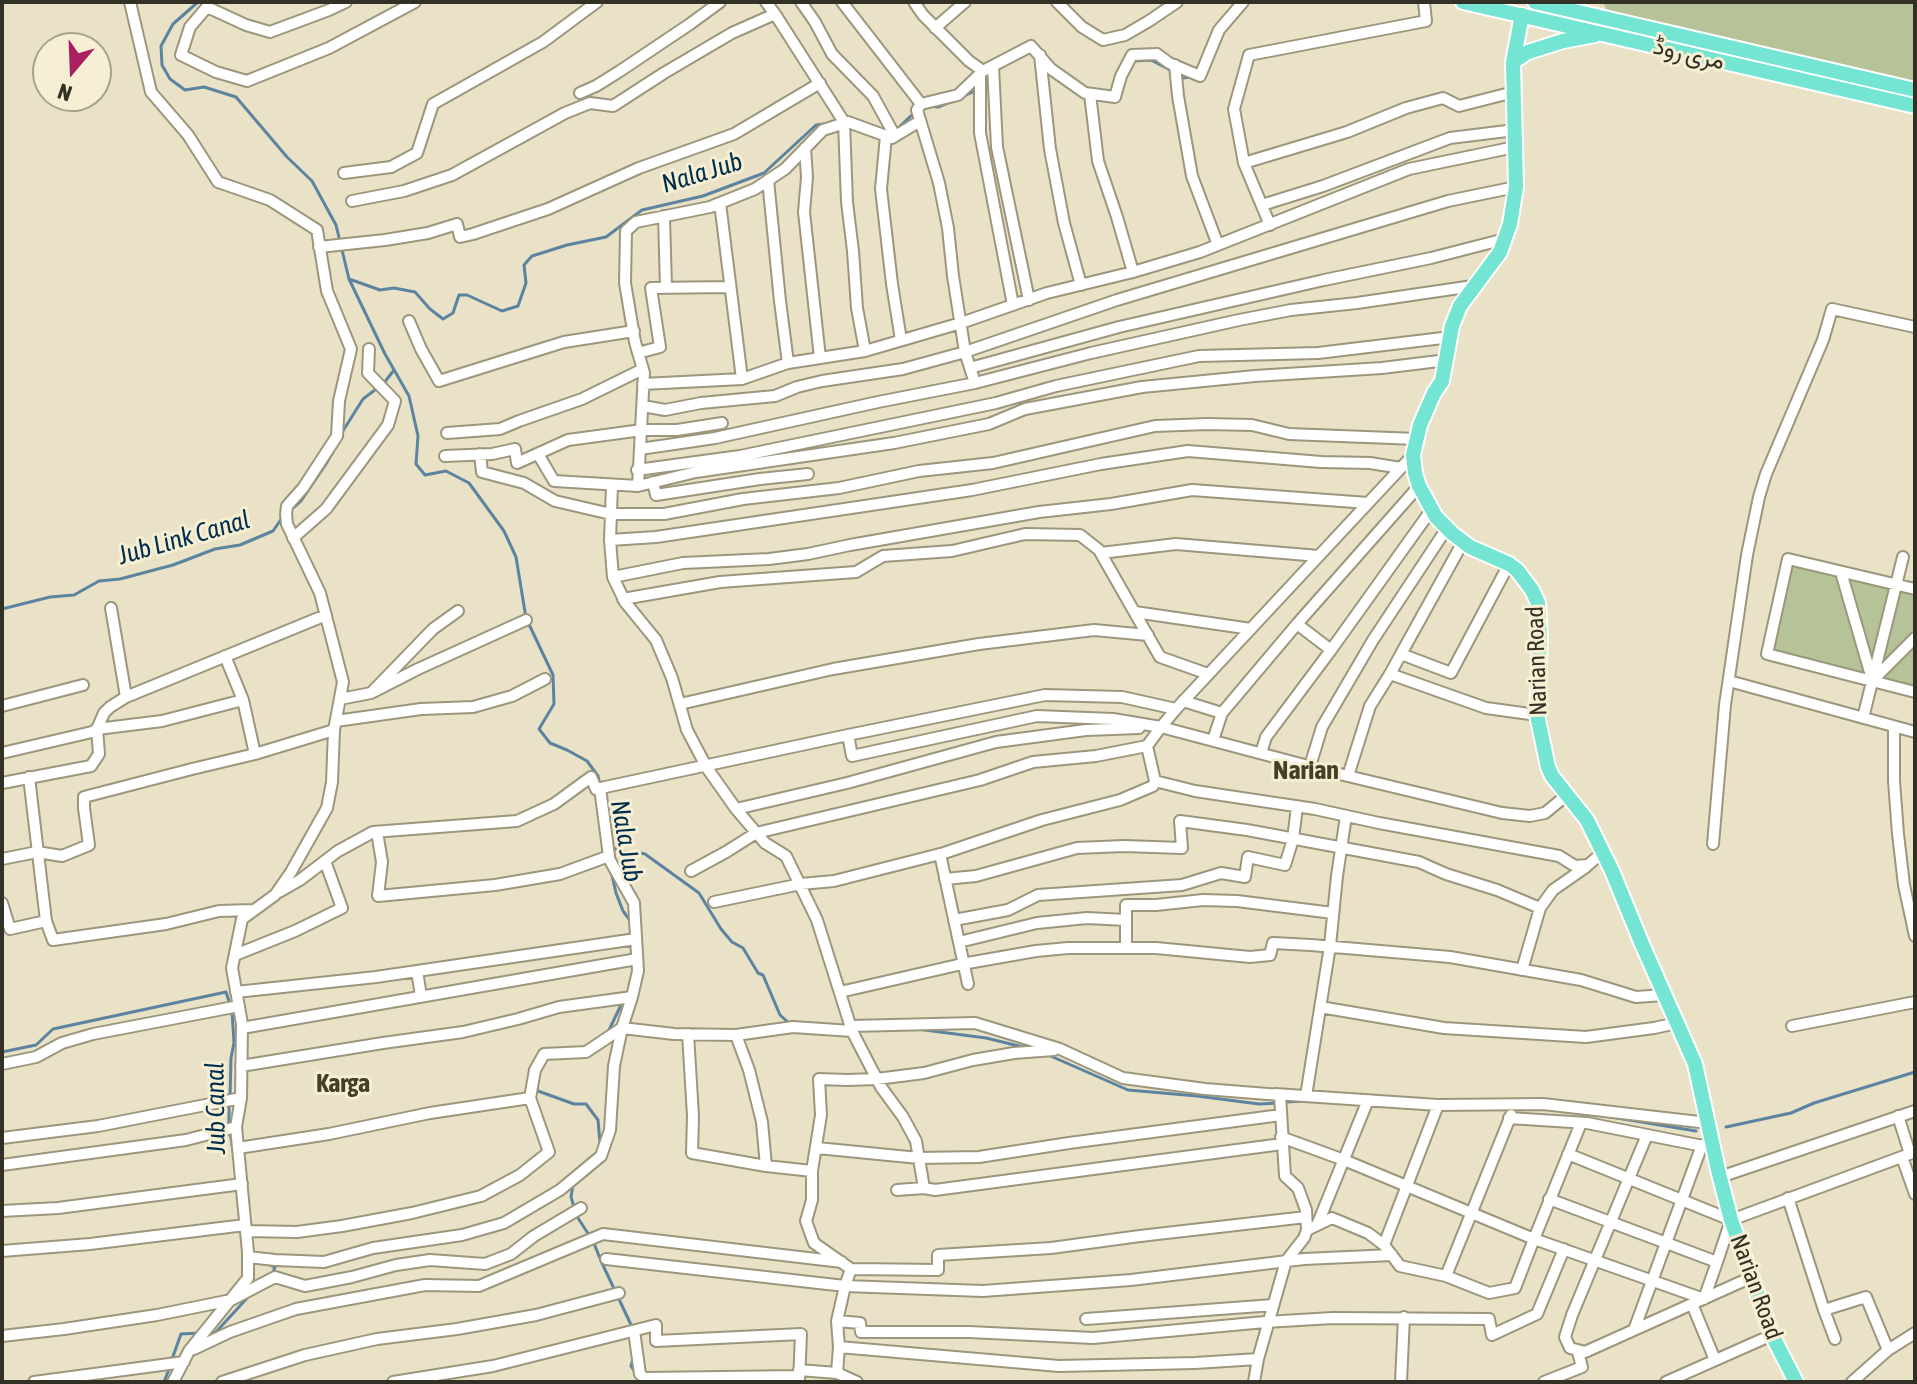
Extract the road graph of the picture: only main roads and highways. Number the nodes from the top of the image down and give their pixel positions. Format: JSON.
{"nodes":[{"id":1,"x":1463,"y":2,"type":"edge"},
{"id":2,"x":1539,"y":2,"type":"edge"},
{"id":3,"x":1579,"y":2,"type":"edge"},
{"id":4,"x":1522,"y":15,"type":"junction"},
{"id":5,"x":1590,"y":16,"type":"junction"},
{"id":6,"x":1599,"y":34,"type":"junction"},
{"id":7,"x":1513,"y":62,"type":"junction"},
{"id":8,"x":1859,"y":85,"type":"junction"},
{"id":9,"x":1915,"y":90,"type":"edge"},
{"id":10,"x":1915,"y":106,"type":"edge"},
{"id":11,"x":1796,"y":1382,"type":"edge"}],
"edges":[{"from":1,"to":4,"type":"main road","name":"مری روڈ"},
{"from":2,"to":5,"type":"main road","name":"مری روڈ"},
{"from":3,"to":5,"type":"main road"},
{"from":4,"to":6,"type":"main road","name":"مری روڈ"},
{"from":4,"to":7,"type":"main road","name":"Narian Road"},
{"from":5,"to":8,"type":"main road","name":"مری روڈ"},
{"from":6,"to":7,"type":"main road"},
{"from":6,"to":8,"type":"main road","name":"مری روڈ"},
{"from":7,"to":11,"type":"main road","name":"Narian Road"},
{"from":8,"to":9,"type":"main road","name":"مری روڈ"},
{"from":8,"to":10,"type":"main road","name":"مری روڈ"}]}
